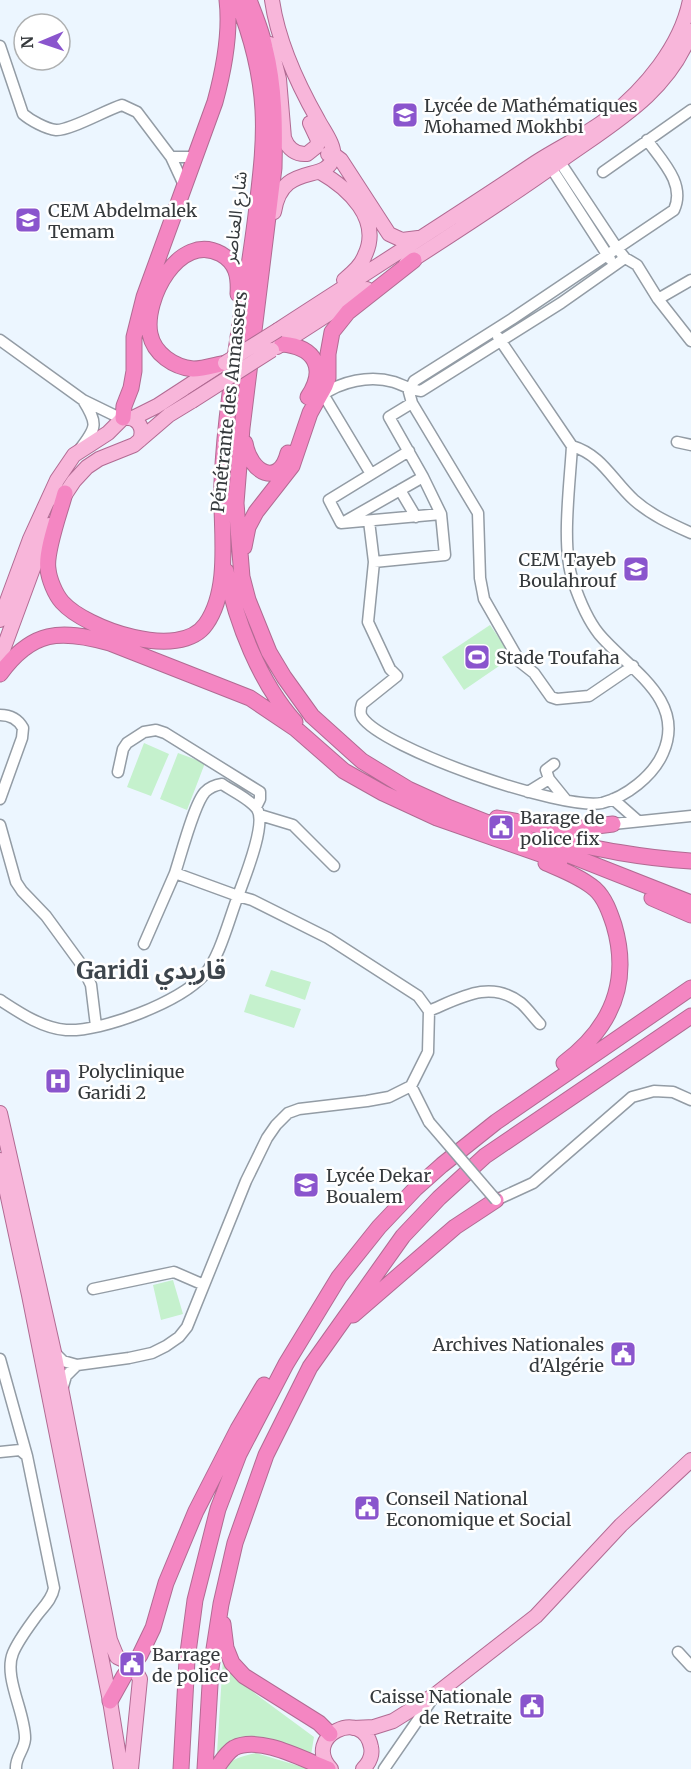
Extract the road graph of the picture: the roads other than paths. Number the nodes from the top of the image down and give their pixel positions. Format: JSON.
{"nodes":[{"id":1,"x":227,"y":0,"type":"edge"},
{"id":2,"x":272,"y":0,"type":"edge"},
{"id":3,"x":690,"y":0,"type":"edge"},
{"id":4,"x":250,"y":1,"type":"edge"},
{"id":5,"x":691,"y":32,"type":"edge"},
{"id":6,"x":0,"y":46,"type":"edge"},
{"id":7,"x":691,"y":110,"type":"edge"},
{"id":8,"x":647,"y":140,"type":"junction"},
{"id":9,"x":307,"y":154,"type":"junction"},
{"id":10,"x":333,"y":154,"type":"junction"},
{"id":11,"x":171,"y":157,"type":"junction"},
{"id":12,"x":194,"y":158,"type":"junction"},
{"id":13,"x":552,"y":159,"type":"junction"},
{"id":14,"x":320,"y":172,"type":"junction"},
{"id":15,"x":603,"y":172,"type":"dead end"},
{"id":16,"x":184,"y":186,"type":"junction"},
{"id":17,"x":426,"y":236,"type":"junction"},
{"id":18,"x":617,"y":248,"type":"junction"},
{"id":19,"x":607,"y":255,"type":"junction"},
{"id":20,"x":625,"y":258,"type":"junction"},
{"id":21,"x":414,"y":260,"type":"junction"},
{"id":22,"x":615,"y":266,"type":"junction"},
{"id":23,"x":691,"y":280,"type":"edge"},
{"id":24,"x":658,"y":299,"type":"junction"},
{"id":25,"x":321,"y":302,"type":"junction"},
{"id":26,"x":257,"y":312,"type":"junction"},
{"id":27,"x":493,"y":331,"type":"junction"},
{"id":28,"x":0,"y":340,"type":"edge"},
{"id":29,"x":277,"y":341,"type":"junction"},
{"id":30,"x":500,"y":341,"type":"junction"},
{"id":31,"x":691,"y":341,"type":"edge"},
{"id":32,"x":225,"y":363,"type":"junction"},
{"id":33,"x":231,"y":378,"type":"junction"},
{"id":34,"x":410,"y":388,"type":"junction"},
{"id":35,"x":321,"y":396,"type":"junction"},
{"id":36,"x":83,"y":400,"type":"junction"},
{"id":37,"x":412,"y":404,"type":"junction"},
{"id":38,"x":123,"y":421,"type":"junction"},
{"id":39,"x":242,"y":428,"type":"junction"},
{"id":40,"x":140,"y":440,"type":"junction"},
{"id":41,"x":677,"y":442,"type":"dead end"},
{"id":42,"x":691,"y":445,"type":"edge"},
{"id":43,"x":572,"y":446,"type":"junction"},
{"id":44,"x":127,"y":447,"type":"junction"},
{"id":45,"x":409,"y":452,"type":"junction"},
{"id":46,"x":74,"y":455,"type":"junction"},
{"id":47,"x":371,"y":474,"type":"junction"},
{"id":48,"x":423,"y":477,"type":"junction"},
{"id":49,"x":400,"y":490,"type":"junction"},
{"id":50,"x":65,"y":493,"type":"junction"},
{"id":51,"x":441,"y":514,"type":"junction"},
{"id":52,"x":416,"y":517,"type":"junction"},
{"id":53,"x":369,"y":521,"type":"junction"},
{"id":54,"x":341,"y":523,"type":"junction"},
{"id":55,"x":691,"y":533,"type":"edge"},
{"id":56,"x":222,"y":548,"type":"junction"},
{"id":57,"x":374,"y":562,"type":"junction"},
{"id":58,"x":242,"y":577,"type":"junction"},
{"id":59,"x":0,"y":620,"type":"edge"},
{"id":60,"x":0,"y":658,"type":"edge"},
{"id":61,"x":633,"y":666,"type":"junction"},
{"id":62,"x":0,"y":674,"type":"edge"},
{"id":63,"x":0,"y":715,"type":"edge"},
{"id":64,"x":317,"y":747,"type":"junction"},
{"id":65,"x":554,"y":764,"type":"dead end"},
{"id":66,"x":118,"y":772,"type":"dead end"},
{"id":67,"x":549,"y":779,"type":"junction"},
{"id":68,"x":528,"y":792,"type":"junction"},
{"id":69,"x":0,"y":799,"type":"edge"},
{"id":70,"x":613,"y":799,"type":"junction"},
{"id":71,"x":566,"y":800,"type":"junction"},
{"id":72,"x":450,"y":808,"type":"junction"},
{"id":73,"x":258,"y":811,"type":"junction"},
{"id":74,"x":691,"y":816,"type":"edge"},
{"id":75,"x":638,"y":821,"type":"junction"},
{"id":76,"x":613,"y":824,"type":"joint"},
{"id":77,"x":0,"y":825,"type":"edge"},
{"id":78,"x":501,"y":827,"type":"junction"},
{"id":79,"x":509,"y":843,"type":"junction"},
{"id":80,"x":691,"y":861,"type":"edge"},
{"id":81,"x":334,"y":866,"type":"dead end"},
{"id":82,"x":175,"y":873,"type":"junction"},
{"id":83,"x":238,"y":896,"type":"junction"},
{"id":84,"x":691,"y":903,"type":"edge"},
{"id":85,"x":691,"y":915,"type":"edge"},
{"id":86,"x":144,"y":944,"type":"dead end"},
{"id":87,"x":691,"y":988,"type":"edge"},
{"id":88,"x":0,"y":1000,"type":"edge"},
{"id":89,"x":429,"y":1011,"type":"junction"},
{"id":90,"x":691,"y":1016,"type":"edge"},
{"id":91,"x":540,"y":1024,"type":"dead end"},
{"id":92,"x":96,"y":1026,"type":"junction"},
{"id":93,"x":411,"y":1086,"type":"junction"},
{"id":94,"x":691,"y":1100,"type":"edge"},
{"id":95,"x":0,"y":1113,"type":"edge"},
{"id":96,"x":496,"y":1122,"type":"junction"},
{"id":97,"x":0,"y":1160,"type":"edge"},
{"id":98,"x":496,"y":1200,"type":"junction"},
{"id":99,"x":339,"y":1276,"type":"junction"},
{"id":100,"x":204,"y":1285,"type":"junction"},
{"id":101,"x":93,"y":1289,"type":"dead end"},
{"id":102,"x":333,"y":1332,"type":"junction"},
{"id":103,"x":54,"y":1352,"type":"junction"},
{"id":104,"x":0,"y":1359,"type":"edge"},
{"id":105,"x":77,"y":1365,"type":"junction"},
{"id":106,"x":62,"y":1391,"type":"junction"},
{"id":107,"x":0,"y":1452,"type":"edge"},
{"id":108,"x":27,"y":1456,"type":"junction"},
{"id":109,"x":691,"y":1460,"type":"edge"},
{"id":110,"x":221,"y":1604,"type":"junction"},
{"id":111,"x":678,"y":1652,"type":"dead end"},
{"id":112,"x":132,"y":1665,"type":"junction"},
{"id":113,"x":691,"y":1666,"type":"edge"},
{"id":114,"x":110,"y":1701,"type":"junction"},
{"id":115,"x":413,"y":1715,"type":"junction"},
{"id":116,"x":353,"y":1728,"type":"junction"},
{"id":117,"x":330,"y":1734,"type":"junction"},
{"id":118,"x":368,"y":1762,"type":"edge"},
{"id":119,"x":16,"y":1769,"type":"edge"},
{"id":120,"x":121,"y":1769,"type":"edge"},
{"id":121,"x":131,"y":1769,"type":"edge"},
{"id":122,"x":181,"y":1769,"type":"edge"},
{"id":123,"x":205,"y":1769,"type":"edge"},
{"id":124,"x":216,"y":1769,"type":"edge"},
{"id":125,"x":330,"y":1769,"type":"edge"},
{"id":126,"x":384,"y":1769,"type":"edge"}],
"edges":[{"from":1,"to":12,"type":"highway"},
{"from":2,"to":10,"type":"main road"},
{"from":3,"to":13,"type":"main road"},
{"from":4,"to":9,"type":"main road"},
{"from":4,"to":9,"type":"main road"},
{"from":4,"to":26,"type":"highway","name":"Pénétrante des Annassers"},
{"from":4,"to":33,"type":"highway","name":"شارع العناصر"},
{"from":5,"to":13,"type":"main road"},
{"from":6,"to":11,"type":"street"},
{"from":7,"to":8,"type":"street"},
{"from":8,"to":15,"type":"street"},
{"from":8,"to":18,"type":"street"},
{"from":9,"to":10,"type":"main road"},
{"from":10,"to":14,"type":"main road"},
{"from":10,"to":17,"type":"main road"},
{"from":11,"to":12,"type":"street"},
{"from":11,"to":16,"type":"street"},
{"from":12,"to":16,"type":"highway"},
{"from":13,"to":17,"type":"main road"},
{"from":13,"to":18,"type":"street"},
{"from":13,"to":19,"type":"street"},
{"from":13,"to":21,"type":"main road"},
{"from":14,"to":25,"type":"main road"},
{"from":14,"to":26,"type":"main road"},
{"from":16,"to":38,"type":"highway"},
{"from":17,"to":25,"type":"main road"},
{"from":18,"to":19,"type":"street"},
{"from":18,"to":20,"type":"street"},
{"from":19,"to":22,"type":"street"},
{"from":19,"to":27,"type":"street"},
{"from":20,"to":22,"type":"street"},
{"from":20,"to":24,"type":"street"},
{"from":21,"to":29,"type":"main road"},
{"from":21,"to":35,"type":"highway"},
{"from":22,"to":30,"type":"street"},
{"from":23,"to":24,"type":"street"},
{"from":24,"to":31,"type":"street"},
{"from":25,"to":29,"type":"main road"},
{"from":26,"to":39,"type":"highway","name":"Pénétrante des Annassers"},
{"from":27,"to":30,"type":"street"},
{"from":27,"to":34,"type":"street"},
{"from":28,"to":36,"type":"street"},
{"from":29,"to":32,"type":"main road","bridge":true},
{"from":29,"to":39,"type":"highway"},
{"from":29,"to":40,"type":"main road","bridge":true},
{"from":30,"to":34,"type":"street"},
{"from":30,"to":43,"type":"street"},
{"from":32,"to":33,"type":"highway"},
{"from":32,"to":38,"type":"main road"},
{"from":33,"to":56,"type":"highway","name":"شارع العناصر"},
{"from":34,"to":35,"type":"street"},
{"from":34,"to":37,"type":"street"},
{"from":35,"to":47,"type":"street"},
{"from":35,"to":58,"type":"highway"},
{"from":36,"to":38,"type":"street"},
{"from":36,"to":46,"type":"street"},
{"from":37,"to":45,"type":"street"},
{"from":37,"to":61,"type":"street"},
{"from":38,"to":40,"type":"main road"},
{"from":38,"to":44,"type":"main road"},
{"from":38,"to":46,"type":"main road"},
{"from":39,"to":58,"type":"highway","name":"Pénétrante des Annassers"},
{"from":40,"to":44,"type":"main road"},
{"from":41,"to":42,"type":"street"},
{"from":43,"to":55,"type":"street"},
{"from":43,"to":61,"type":"street"},
{"from":44,"to":50,"type":"main road"},
{"from":45,"to":47,"type":"street"},
{"from":45,"to":48,"type":"street"},
{"from":46,"to":59,"type":"main road"},
{"from":47,"to":54,"type":"street"},
{"from":48,"to":49,"type":"street"},
{"from":48,"to":51,"type":"street"},
{"from":49,"to":52,"type":"street"},
{"from":49,"to":54,"type":"street"},
{"from":50,"to":56,"type":"highway"},
{"from":50,"to":60,"type":"main road"},
{"from":51,"to":52,"type":"street"},
{"from":51,"to":57,"type":"street"},
{"from":52,"to":53,"type":"street"},
{"from":53,"to":54,"type":"street"},
{"from":53,"to":57,"type":"street"},
{"from":56,"to":64,"type":"highway"},
{"from":57,"to":68,"type":"street"},
{"from":58,"to":72,"type":"highway","name":"Pénétrante des Annassers"},
{"from":61,"to":70,"type":"street"},
{"from":62,"to":64,"type":"highway"},
{"from":63,"to":69,"type":"street"},
{"from":64,"to":79,"type":"highway"},
{"from":65,"to":67,"type":"street"},
{"from":66,"to":73,"type":"street"},
{"from":67,"to":68,"type":"street"},
{"from":67,"to":71,"type":"street"},
{"from":68,"to":71,"type":"street"},
{"from":70,"to":71,"type":"street"},
{"from":70,"to":75,"type":"street"},
{"from":72,"to":76,"type":"highway"},
{"from":72,"to":78,"type":"highway","name":"Pénétrante des Annassers"},
{"from":73,"to":81,"type":"street"},
{"from":73,"to":82,"type":"street"},
{"from":73,"to":83,"type":"street"},
{"from":74,"to":75,"type":"street"},
{"from":75,"to":76,"type":"street"},
{"from":77,"to":92,"type":"street"},
{"from":78,"to":80,"type":"highway"},
{"from":78,"to":84,"type":"highway"},
{"from":79,"to":85,"type":"highway"},
{"from":79,"to":96,"type":"highway"},
{"from":82,"to":83,"type":"street"},
{"from":82,"to":86,"type":"street"},
{"from":83,"to":89,"type":"street"},
{"from":83,"to":92,"type":"street"},
{"from":87,"to":96,"type":"highway"},
{"from":88,"to":92,"type":"street"},
{"from":89,"to":91,"type":"street"},
{"from":89,"to":93,"type":"street"},
{"from":90,"to":102,"type":"highway"},
{"from":93,"to":98,"type":"street","bridge":true},
{"from":93,"to":100,"type":"street"},
{"from":94,"to":98,"type":"street"},
{"from":95,"to":103,"type":"main road"},
{"from":96,"to":99,"type":"highway"},
{"from":97,"to":114,"type":"main road"},
{"from":98,"to":102,"type":"highway"},
{"from":99,"to":112,"type":"highway"},
{"from":99,"to":122,"type":"highway"},
{"from":100,"to":101,"type":"street"},
{"from":100,"to":105,"type":"street"},
{"from":102,"to":110,"type":"highway"},
{"from":103,"to":105,"type":"street"},
{"from":103,"to":106,"type":"main road"},
{"from":104,"to":108,"type":"street"},
{"from":105,"to":106,"type":"street"},
{"from":106,"to":112,"type":"main road"},
{"from":107,"to":108,"type":"street"},
{"from":108,"to":119,"type":"street"},
{"from":109,"to":115,"type":"main road"},
{"from":110,"to":117,"type":"highway"},
{"from":110,"to":123,"type":"highway"},
{"from":111,"to":113,"type":"street"},
{"from":112,"to":114,"type":"highway"},
{"from":112,"to":121,"type":"main road"},
{"from":114,"to":120,"type":"main road"},
{"from":115,"to":116,"type":"main road"},
{"from":115,"to":118,"type":"main road"},
{"from":115,"to":126,"type":"street"},
{"from":116,"to":117,"type":"main road"},
{"from":116,"to":118,"type":"main road"},
{"from":117,"to":125,"type":"main road"},
{"from":124,"to":125,"type":"highway"}]}
